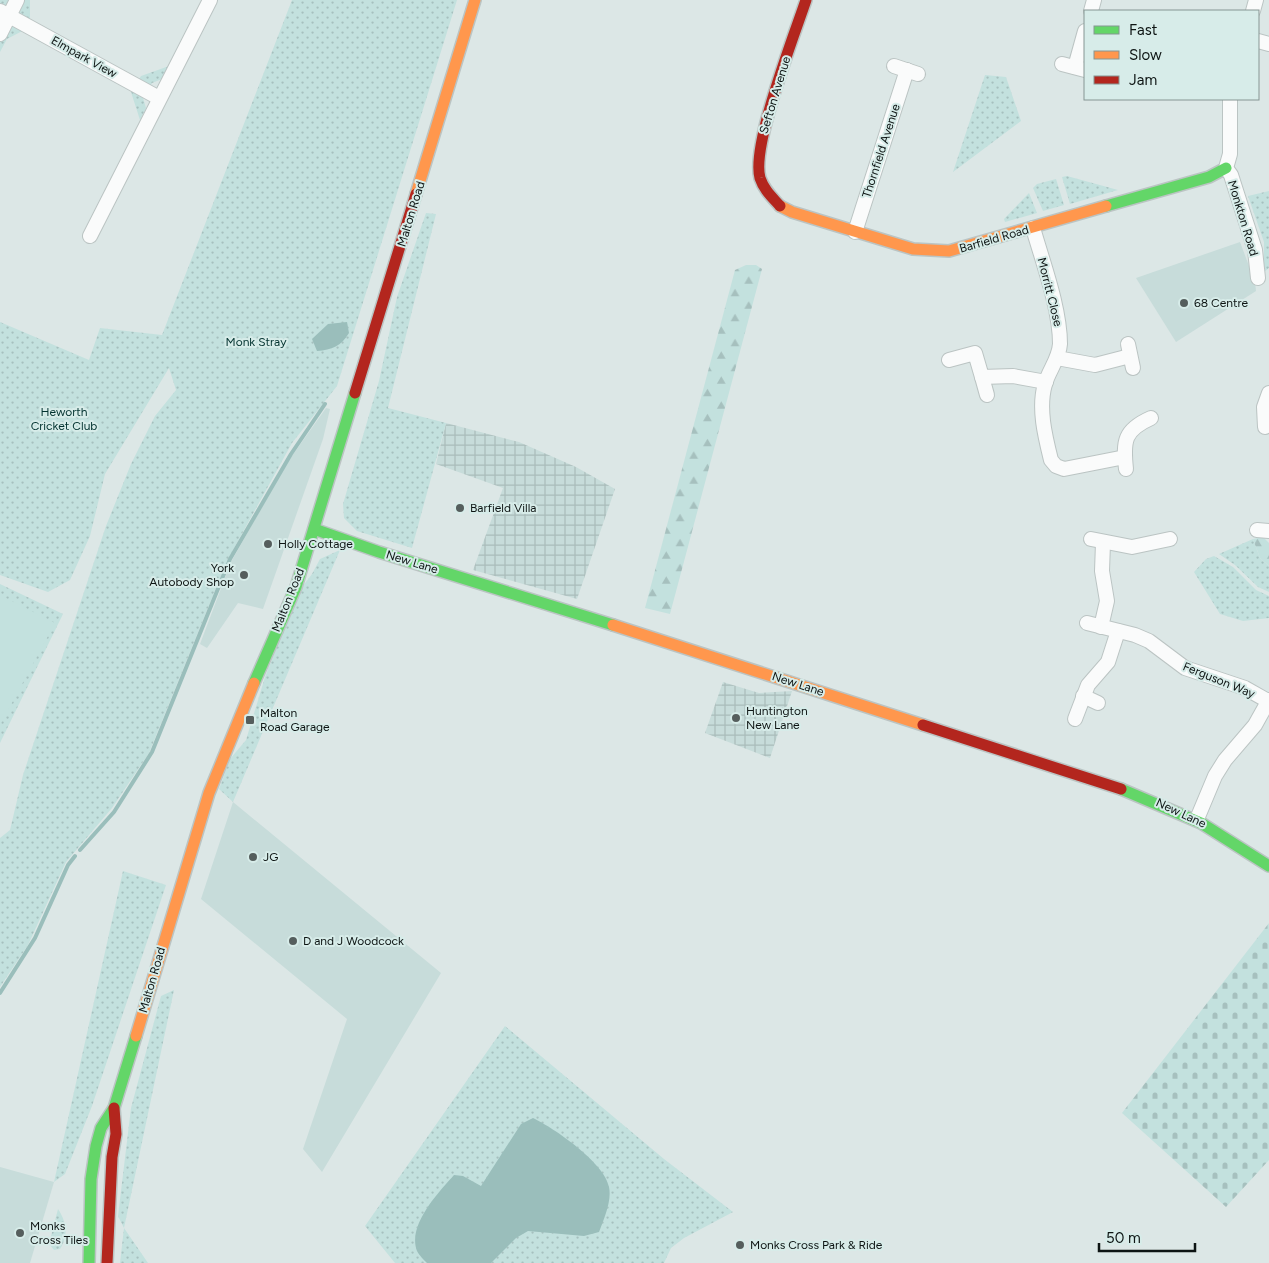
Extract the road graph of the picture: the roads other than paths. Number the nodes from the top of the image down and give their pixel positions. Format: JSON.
{"nodes":[{"id":1,"x":18,"y":0,"type":"edge"},
{"id":2,"x":210,"y":0,"type":"edge"},
{"id":3,"x":475,"y":0,"type":"edge"},
{"id":4,"x":806,"y":0,"type":"edge"},
{"id":5,"x":4,"y":14,"type":"edge"},
{"id":6,"x":0,"y":34,"type":"edge"},
{"id":7,"x":1084,"y":34,"type":"edge"},
{"id":8,"x":1074,"y":67,"type":"edge"},
{"id":9,"x":906,"y":70,"type":"dead end"},
{"id":10,"x":159,"y":98,"type":"junction"},
{"id":11,"x":1230,"y":100,"type":"edge"},
{"id":12,"x":1226,"y":168,"type":"junction"},
{"id":13,"x":766,"y":190,"type":"joint"},
{"id":14,"x":1033,"y":228,"type":"junction"},
{"id":15,"x":855,"y":232,"type":"junction"},
{"id":16,"x":90,"y":236,"type":"dead end"},
{"id":17,"x":1258,"y":278,"type":"dead end"},
{"id":18,"x":1130,"y":356,"type":"dead end"},
{"id":19,"x":1057,"y":358,"type":"junction"},
{"id":20,"x":949,"y":360,"type":"dead end"},
{"id":21,"x":982,"y":378,"type":"junction"},
{"id":22,"x":1046,"y":382,"type":"junction"},
{"id":23,"x":1269,"y":393,"type":"edge"},
{"id":24,"x":987,"y":395,"type":"dead end"},
{"id":25,"x":1152,"y":418,"type":"dead end"},
{"id":26,"x":1264,"y":427,"type":"dead end"},
{"id":27,"x":314,"y":529,"type":"junction"},
{"id":28,"x":1170,"y":539,"type":"dead end"},
{"id":29,"x":1087,"y":624,"type":"dead end"},
{"id":30,"x":1101,"y":627,"type":"junction"},
{"id":31,"x":1118,"y":631,"type":"junction"},
{"id":32,"x":1083,"y":696,"type":"junction"},
{"id":33,"x":1269,"y":701,"type":"edge"},
{"id":34,"x":1098,"y":703,"type":"dead end"},
{"id":35,"x":1075,"y":719,"type":"dead end"},
{"id":36,"x":1196,"y":819,"type":"junction"},
{"id":37,"x":1269,"y":866,"type":"edge"},
{"id":38,"x":114,"y":1108,"type":"junction"},
{"id":39,"x":89,"y":1263,"type":"edge"},
{"id":40,"x":107,"y":1263,"type":"edge"}],
"edges":[{"from":1,"to":5,"type":"street"},
{"from":2,"to":10,"type":"street"},
{"from":3,"to":27,"type":"street","name":"Malton Road"},
{"from":4,"to":13,"type":"street","name":"Sefton Avenue"},
{"from":5,"to":6,"type":"street"},
{"from":5,"to":10,"type":"street","name":"Elmpark View"},
{"from":7,"to":8,"type":"street"},
{"from":9,"to":15,"type":"street","name":"Thornfield Avenue"},
{"from":10,"to":16,"type":"street"},
{"from":11,"to":12,"type":"street","name":"Monkton Road"},
{"from":12,"to":14,"type":"street","name":"Barfield Road"},
{"from":12,"to":17,"type":"street","name":"Monkton Road"},
{"from":13,"to":15,"type":"street","name":"Barfield Road"},
{"from":14,"to":15,"type":"street","name":"Barfield Road"},
{"from":14,"to":19,"type":"street","name":"Morritt Close"},
{"from":18,"to":19,"type":"street"},
{"from":19,"to":22,"type":"street","name":"Morritt Close"},
{"from":20,"to":21,"type":"street"},
{"from":21,"to":22,"type":"street"},
{"from":21,"to":24,"type":"street"},
{"from":22,"to":25,"type":"street","name":"Morritt Close"},
{"from":23,"to":26,"type":"street"},
{"from":27,"to":36,"type":"street","name":"New Lane"},
{"from":27,"to":38,"type":"street","name":"Malton Road"},
{"from":28,"to":30,"type":"street"},
{"from":29,"to":30,"type":"street","name":"Ferguson Way"},
{"from":30,"to":31,"type":"street","name":"Ferguson Way"},
{"from":31,"to":32,"type":"street"},
{"from":31,"to":33,"type":"street","name":"Ferguson Way"},
{"from":32,"to":34,"type":"street"},
{"from":32,"to":35,"type":"street"},
{"from":33,"to":36,"type":"street"},
{"from":36,"to":37,"type":"street","name":"New Lane"},
{"from":38,"to":39,"type":"street","name":"Malton Road"},
{"from":38,"to":40,"type":"street","name":"Malton Road"}]}
